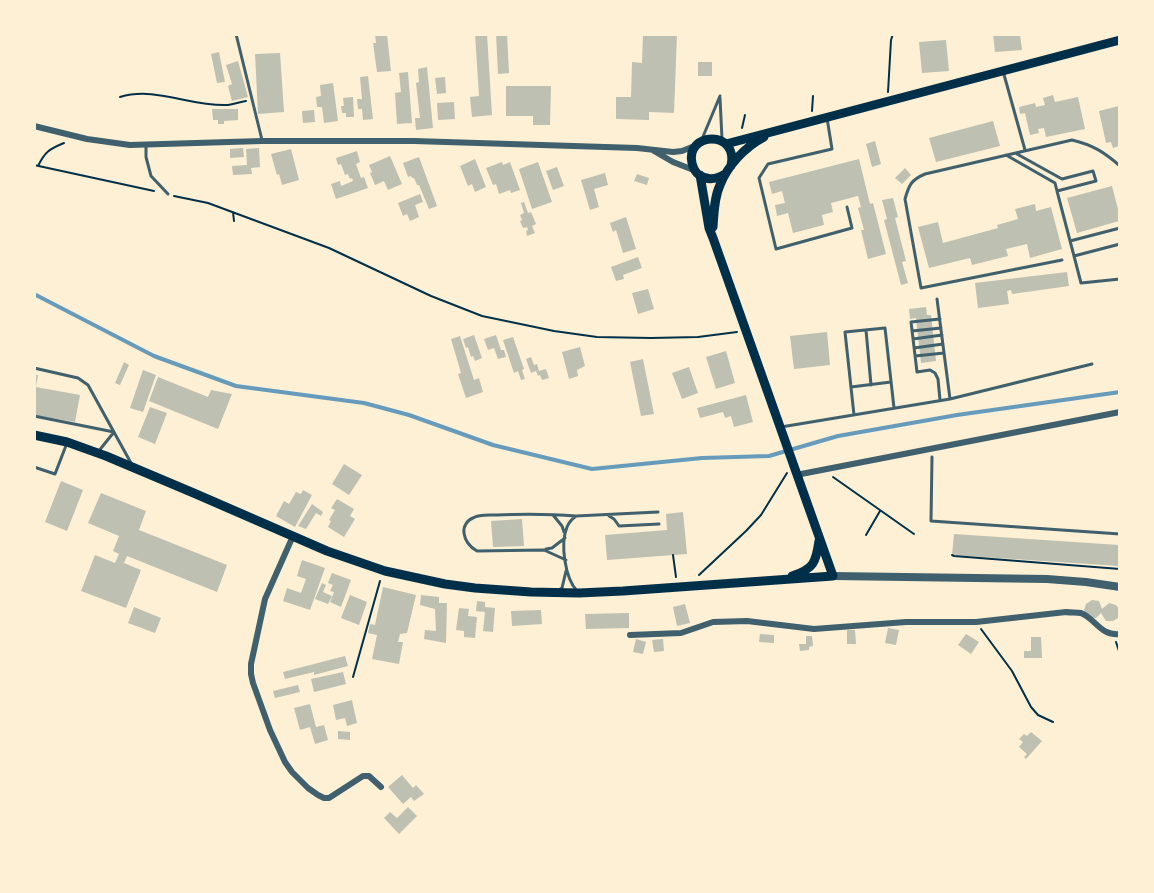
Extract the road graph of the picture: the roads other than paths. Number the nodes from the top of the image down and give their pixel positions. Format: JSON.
{"nodes":[{"id":1,"x":236,"y":34,"type":"edge"},
{"id":2,"x":1119,"y":40,"type":"edge"},
{"id":3,"x":1003,"y":71,"type":"junction"},
{"id":4,"x":827,"y":116,"type":"junction"},
{"id":5,"x":34,"y":126,"type":"edge"},
{"id":6,"x":776,"y":130,"type":"junction"},
{"id":7,"x":262,"y":141,"type":"junction"},
{"id":8,"x":724,"y":142,"type":"junction"},
{"id":9,"x":699,"y":143,"type":"junction"},
{"id":10,"x":146,"y":144,"type":"junction"},
{"id":11,"x":651,"y":150,"type":"junction"},
{"id":12,"x":1025,"y":150,"type":"junction"},
{"id":13,"x":1015,"y":153,"type":"junction"},
{"id":14,"x":1006,"y":155,"type":"junction"},
{"id":15,"x":1119,"y":166,"type":"edge"},
{"id":16,"x":728,"y":170,"type":"junction"},
{"id":17,"x":698,"y":173,"type":"junction"},
{"id":18,"x":1058,"y":191,"type":"junction"},
{"id":19,"x":168,"y":194,"type":"road end"},
{"id":20,"x":847,"y":207,"type":"dead end"},
{"id":21,"x":1119,"y":228,"type":"edge"},
{"id":22,"x":713,"y":238,"type":"junction"},
{"id":23,"x":1070,"y":241,"type":"junction"},
{"id":24,"x":1119,"y":244,"type":"edge"},
{"id":25,"x":1074,"y":256,"type":"junction"},
{"id":26,"x":1062,"y":260,"type":"dead end"},
{"id":27,"x":1119,"y":279,"type":"edge"},
{"id":28,"x":937,"y":299,"type":"dead end"},
{"id":29,"x":940,"y":319,"type":"junction"},
{"id":30,"x":941,"y":328,"type":"junction"},
{"id":31,"x":866,"y":330,"type":"junction"},
{"id":32,"x":912,"y":331,"type":"junction"},
{"id":33,"x":942,"y":335,"type":"junction"},
{"id":34,"x":913,"y":339,"type":"junction"},
{"id":35,"x":943,"y":344,"type":"junction"},
{"id":36,"x":914,"y":348,"type":"junction"},
{"id":37,"x":944,"y":353,"type":"junction"},
{"id":38,"x":915,"y":356,"type":"junction"},
{"id":39,"x":1092,"y":364,"type":"dead end"},
{"id":40,"x":34,"y":368,"type":"edge"},
{"id":41,"x":891,"y":382,"type":"junction"},
{"id":42,"x":871,"y":385,"type":"junction"},
{"id":43,"x":851,"y":387,"type":"junction"},
{"id":44,"x":950,"y":399,"type":"junction"},
{"id":45,"x":940,"y":400,"type":"junction"},
{"id":46,"x":894,"y":408,"type":"junction"},
{"id":47,"x":1119,"y":412,"type":"edge"},
{"id":48,"x":854,"y":415,"type":"junction"},
{"id":49,"x":34,"y":416,"type":"edge"},
{"id":50,"x":781,"y":431,"type":"junction"},
{"id":51,"x":114,"y":432,"type":"junction"},
{"id":52,"x":34,"y":435,"type":"edge"},
{"id":53,"x":67,"y":442,"type":"junction"},
{"id":54,"x":97,"y":453,"type":"junction"},
{"id":55,"x":932,"y":457,"type":"dead end"},
{"id":56,"x":34,"y":467,"type":"edge"},
{"id":57,"x":133,"y":467,"type":"junction"},
{"id":58,"x":792,"y":472,"type":"junction"},
{"id":59,"x":658,"y":512,"type":"dead end"},
{"id":60,"x":608,"y":514,"type":"junction"},
{"id":61,"x":553,"y":515,"type":"junction"},
{"id":62,"x":576,"y":516,"type":"junction"},
{"id":63,"x":660,"y":524,"type":"dead end"},
{"id":64,"x":1119,"y":534,"type":"edge"},
{"id":65,"x":293,"y":536,"type":"junction"},
{"id":66,"x":565,"y":536,"type":"junction"},
{"id":67,"x":819,"y":538,"type":"junction"},
{"id":68,"x":544,"y":550,"type":"junction"},
{"id":69,"x":566,"y":560,"type":"junction"},
{"id":70,"x":567,"y":569,"type":"junction"},
{"id":71,"x":833,"y":576,"type":"junction"},
{"id":72,"x":783,"y":579,"type":"junction"},
{"id":73,"x":1119,"y":587,"type":"edge"},
{"id":74,"x":579,"y":592,"type":"junction"},
{"id":75,"x":557,"y":593,"type":"junction"},
{"id":76,"x":1119,"y":634,"type":"edge"},
{"id":77,"x":630,"y":635,"type":"dead end"},
{"id":78,"x":381,"y":787,"type":"dead end"}],
"edges":[{"from":1,"to":7,"type":"lane"},
{"from":2,"to":3,"type":"main road"},
{"from":3,"to":4,"type":"main road"},
{"from":3,"to":12,"type":"lane"},
{"from":4,"to":6,"type":"main road"},
{"from":4,"to":20,"type":"lane"},
{"from":5,"to":10,"type":"street"},
{"from":6,"to":8,"type":"main road"},
{"from":6,"to":16,"type":"main road"},
{"from":7,"to":10,"type":"street"},
{"from":7,"to":11,"type":"street"},
{"from":8,"to":9,"type":"main road"},
{"from":8,"to":9,"type":"lane"},
{"from":8,"to":16,"type":"main road"},
{"from":9,"to":11,"type":"street"},
{"from":9,"to":17,"type":"main road"},
{"from":10,"to":19,"type":"lane"},
{"from":11,"to":17,"type":"street"},
{"from":12,"to":13,"type":"lane"},
{"from":12,"to":15,"type":"lane"},
{"from":13,"to":14,"type":"lane"},
{"from":13,"to":18,"type":"lane"},
{"from":14,"to":18,"type":"lane"},
{"from":14,"to":26,"type":"lane"},
{"from":16,"to":17,"type":"main road"},
{"from":16,"to":22,"type":"main road"},
{"from":17,"to":22,"type":"main road"},
{"from":18,"to":23,"type":"lane"},
{"from":21,"to":23,"type":"lane"},
{"from":22,"to":50,"type":"main road"},
{"from":23,"to":25,"type":"lane"},
{"from":24,"to":25,"type":"lane"},
{"from":25,"to":27,"type":"lane"},
{"from":28,"to":29,"type":"lane"},
{"from":29,"to":30,"type":"lane"},
{"from":29,"to":32,"type":"lane"},
{"from":30,"to":32,"type":"lane"},
{"from":30,"to":33,"type":"lane"},
{"from":31,"to":41,"type":"lane"},
{"from":31,"to":42,"type":"lane"},
{"from":31,"to":43,"type":"lane"},
{"from":32,"to":34,"type":"lane"},
{"from":33,"to":34,"type":"lane"},
{"from":33,"to":35,"type":"lane"},
{"from":34,"to":36,"type":"lane"},
{"from":35,"to":36,"type":"lane"},
{"from":35,"to":37,"type":"lane"},
{"from":36,"to":38,"type":"lane"},
{"from":37,"to":38,"type":"lane"},
{"from":37,"to":44,"type":"lane"},
{"from":38,"to":45,"type":"lane"},
{"from":39,"to":44,"type":"lane"},
{"from":40,"to":51,"type":"lane"},
{"from":41,"to":42,"type":"lane"},
{"from":41,"to":46,"type":"lane"},
{"from":42,"to":43,"type":"lane"},
{"from":43,"to":48,"type":"lane"},
{"from":44,"to":45,"type":"lane"},
{"from":45,"to":46,"type":"lane"},
{"from":46,"to":48,"type":"lane"},
{"from":47,"to":58,"type":"street"},
{"from":48,"to":50,"type":"lane"},
{"from":49,"to":51,"type":"lane"},
{"from":50,"to":58,"type":"main road"},
{"from":51,"to":54,"type":"lane"},
{"from":51,"to":57,"type":"lane"},
{"from":52,"to":53,"type":"main road"},
{"from":53,"to":54,"type":"main road"},
{"from":53,"to":56,"type":"lane"},
{"from":54,"to":57,"type":"main road"},
{"from":55,"to":64,"type":"lane"},
{"from":57,"to":65,"type":"main road"},
{"from":58,"to":67,"type":"main road"},
{"from":59,"to":60,"type":"lane"},
{"from":60,"to":62,"type":"lane"},
{"from":60,"to":63,"type":"lane"},
{"from":61,"to":62,"type":"lane"},
{"from":61,"to":66,"type":"lane"},
{"from":61,"to":68,"type":"lane"},
{"from":62,"to":66,"type":"lane"},
{"from":65,"to":75,"type":"main road"},
{"from":65,"to":78,"type":"street"},
{"from":66,"to":68,"type":"lane"},
{"from":66,"to":69,"type":"lane"},
{"from":67,"to":71,"type":"main road"},
{"from":67,"to":72,"type":"main road"},
{"from":68,"to":69,"type":"lane"},
{"from":69,"to":70,"type":"lane"},
{"from":70,"to":74,"type":"lane"},
{"from":70,"to":75,"type":"lane"},
{"from":71,"to":72,"type":"main road"},
{"from":71,"to":73,"type":"street"},
{"from":72,"to":74,"type":"main road"},
{"from":74,"to":75,"type":"main road"},
{"from":76,"to":77,"type":"street"}]}
